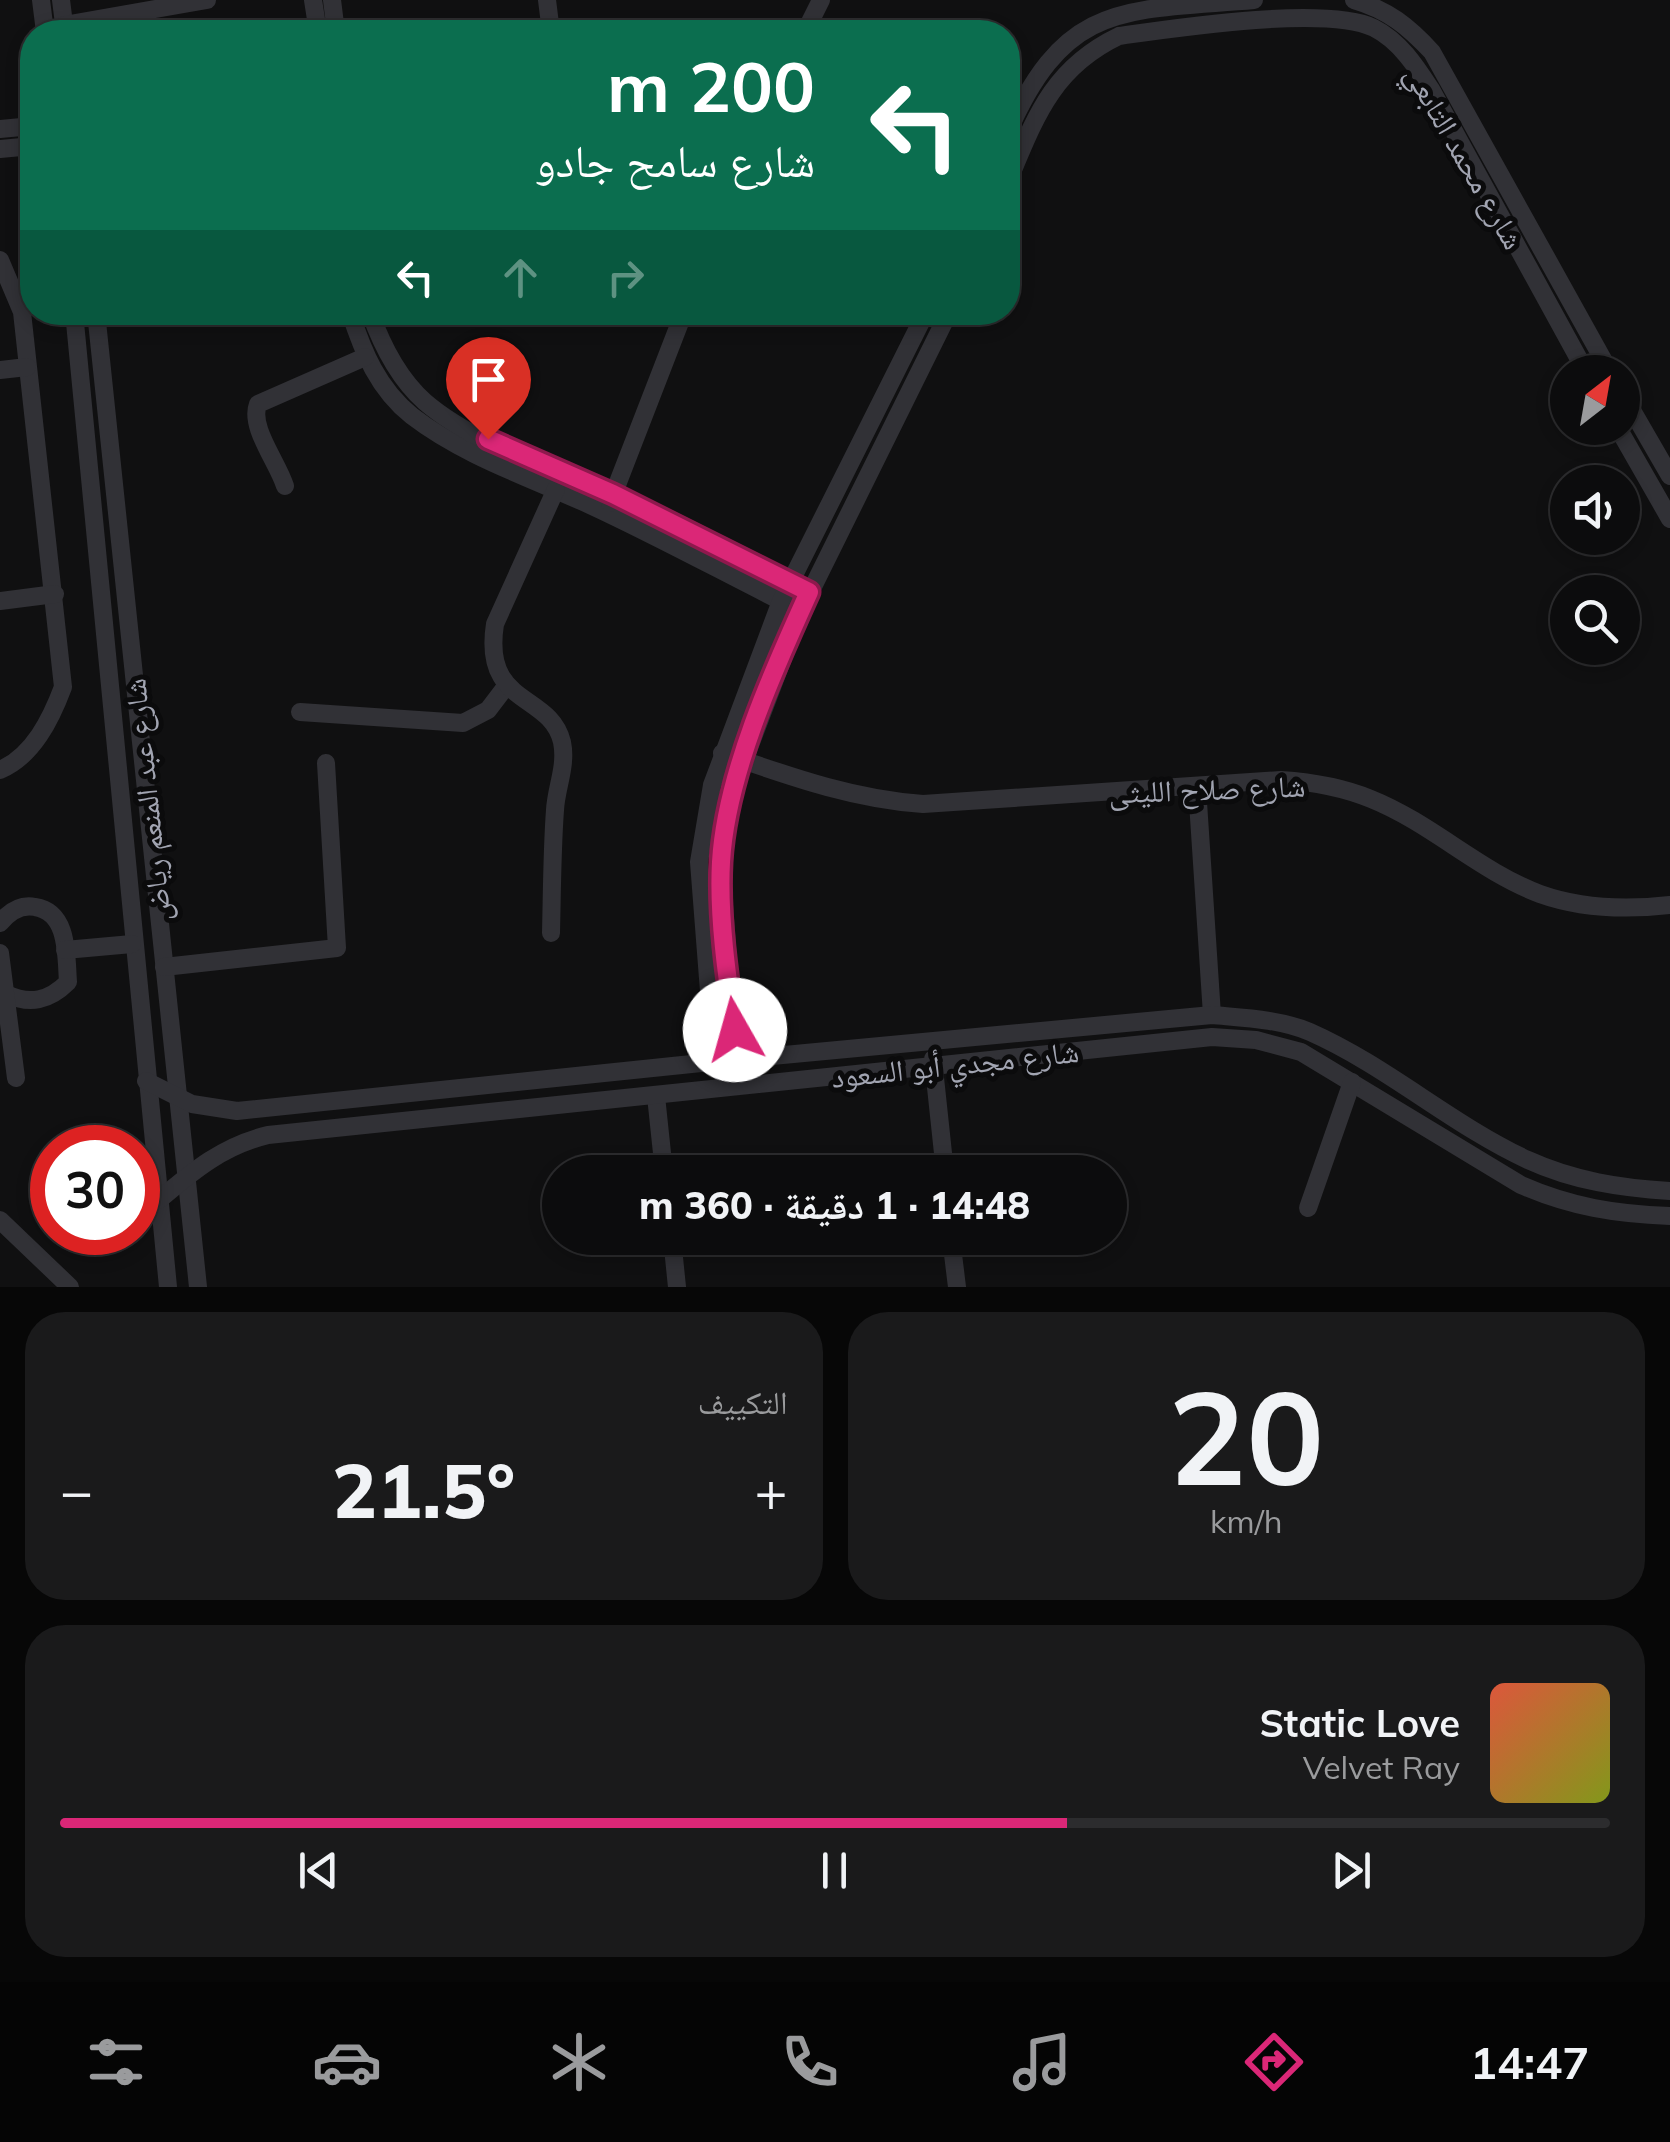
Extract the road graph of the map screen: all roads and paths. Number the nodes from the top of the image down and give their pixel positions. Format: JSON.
{"nodes":[{"id":1,"x":207,"y":0,"type":"edge"},
{"id":2,"x":1254,"y":0,"type":"edge"},
{"id":3,"x":1285,"y":0,"type":"edge"},
{"id":4,"x":1354,"y":0,"type":"edge"},
{"id":5,"x":108,"y":20,"type":"edge"},
{"id":6,"x":1288,"y":20,"type":"junction"},
{"id":7,"x":1020,"y":104,"type":"edge"},
{"id":8,"x":1020,"y":155,"type":"edge"},
{"id":9,"x":0,"y":260,"type":"edge"},
{"id":10,"x":20,"y":307,"type":"edge"},
{"id":11,"x":23,"y":325,"type":"edge"},
{"id":12,"x":75,"y":325,"type":"edge"},
{"id":13,"x":97,"y":325,"type":"edge"},
{"id":14,"x":354,"y":325,"type":"edge"},
{"id":15,"x":375,"y":325,"type":"edge"},
{"id":16,"x":679,"y":325,"type":"edge"},
{"id":17,"x":919,"y":325,"type":"edge"},
{"id":18,"x":943,"y":325,"type":"edge"},
{"id":19,"x":1577,"y":355,"type":"edge"},
{"id":20,"x":1601,"y":355,"type":"edge"},
{"id":21,"x":365,"y":357,"type":"junction"},
{"id":22,"x":26,"y":367,"type":"junction"},
{"id":23,"x":0,"y":370,"type":"edge"},
{"id":24,"x":1640,"y":425,"type":"edge"},
{"id":25,"x":1628,"y":445,"type":"edge"},
{"id":26,"x":1670,"y":476,"type":"edge"},
{"id":27,"x":285,"y":486,"type":"dead end"},
{"id":28,"x":556,"y":490,"type":"junction"},
{"id":29,"x":610,"y":504,"type":"junction"},
{"id":30,"x":1670,"y":519,"type":"edge"},
{"id":31,"x":790,"y":582,"type":"junction"},
{"id":32,"x":809,"y":592,"type":"junction"},
{"id":33,"x":54,"y":594,"type":"junction"},
{"id":34,"x":0,"y":601,"type":"edge"},
{"id":35,"x":781,"y":601,"type":"junction"},
{"id":36,"x":801,"y":611,"type":"junction"},
{"id":37,"x":507,"y":685,"type":"junction"},
{"id":38,"x":300,"y":712,"type":"dead end"},
{"id":39,"x":722,"y":753,"type":"junction"},
{"id":40,"x":742,"y":760,"type":"junction"},
{"id":41,"x":326,"y":763,"type":"dead end"},
{"id":42,"x":0,"y":770,"type":"edge"},
{"id":43,"x":1197,"y":787,"type":"junction"},
{"id":44,"x":1670,"y":905,"type":"edge"},
{"id":45,"x":0,"y":923,"type":"edge"},
{"id":46,"x":551,"y":933,"type":"dead end"},
{"id":47,"x":132,"y":944,"type":"junction"},
{"id":48,"x":65,"y":950,"type":"junction"},
{"id":49,"x":0,"y":953,"type":"edge"},
{"id":50,"x":164,"y":967,"type":"junction"},
{"id":51,"x":6,"y":994,"type":"junction"},
{"id":52,"x":1212,"y":1016,"type":"junction"},
{"id":53,"x":931,"y":1043,"type":"junction"},
{"id":54,"x":740,"y":1059,"type":"junction"},
{"id":55,"x":719,"y":1062,"type":"junction"},
{"id":56,"x":934,"y":1068,"type":"junction"},
{"id":57,"x":16,"y":1078,"type":"dead end"},
{"id":58,"x":146,"y":1081,"type":"junction"},
{"id":59,"x":1352,"y":1082,"type":"junction"},
{"id":60,"x":744,"y":1084,"type":"junction"},
{"id":61,"x":724,"y":1087,"type":"junction"},
{"id":62,"x":656,"y":1096,"type":"junction"},
{"id":63,"x":179,"y":1097,"type":"junction"},
{"id":64,"x":288,"y":1106,"type":"junction"},
{"id":65,"x":150,"y":1125,"type":"edge"},
{"id":66,"x":292,"y":1133,"type":"junction"},
{"id":67,"x":662,"y":1155,"type":"edge"},
{"id":68,"x":942,"y":1155,"type":"edge"},
{"id":69,"x":186,"y":1176,"type":"junction"},
{"id":70,"x":1670,"y":1191,"type":"edge"},
{"id":71,"x":160,"y":1198,"type":"edge"},
{"id":72,"x":1308,"y":1208,"type":"dead end"},
{"id":73,"x":1670,"y":1216,"type":"edge"},
{"id":74,"x":160,"y":1217,"type":"edge"},
{"id":75,"x":2,"y":1225,"type":"edge"},
{"id":76,"x":674,"y":1255,"type":"edge"},
{"id":77,"x":953,"y":1255,"type":"edge"},
{"id":78,"x":70,"y":1287,"type":"edge"},
{"id":79,"x":168,"y":1287,"type":"edge"},
{"id":80,"x":198,"y":1287,"type":"edge"},
{"id":81,"x":677,"y":1287,"type":"edge"},
{"id":82,"x":949,"y":1287,"type":"edge"},
{"id":83,"x":956,"y":1287,"type":"edge"}],
"edges":[{"from":1,"to":5,"type":"street"},
{"from":2,"to":7,"type":"street"},
{"from":3,"to":6,"type":"street"},
{"from":4,"to":20,"type":"street","name":"شارع محمد التابعي"},
{"from":6,"to":8,"type":"street","name":"شارع محمد التابعي"},
{"from":6,"to":19,"type":"street","name":"شارع محمد التابعي"},
{"from":9,"to":10,"type":"street"},
{"from":11,"to":22,"type":"street"},
{"from":12,"to":47,"type":"street","name":"شارع عبد المنعم رياض"},
{"from":13,"to":50,"type":"street","name":"شارع عبد المنعم رياض"},
{"from":14,"to":21,"type":"street"},
{"from":15,"to":29,"type":"street"},
{"from":16,"to":29,"type":"street"},
{"from":17,"to":31,"type":"street"},
{"from":18,"to":32,"type":"street"},
{"from":21,"to":27,"type":"street"},
{"from":21,"to":28,"type":"street"},
{"from":22,"to":23,"type":"street"},
{"from":22,"to":33,"type":"street"},
{"from":24,"to":26,"type":"street"},
{"from":25,"to":30,"type":"street"},
{"from":28,"to":29,"type":"street"},
{"from":28,"to":37,"type":"street"},
{"from":29,"to":31,"type":"street"},
{"from":29,"to":35,"type":"street"},
{"from":31,"to":32,"type":"street"},
{"from":31,"to":35,"type":"street"},
{"from":32,"to":36,"type":"street"},
{"from":33,"to":34,"type":"street"},
{"from":33,"to":42,"type":"street"},
{"from":35,"to":36,"type":"street"},
{"from":35,"to":39,"type":"street"},
{"from":36,"to":40,"type":"street"},
{"from":37,"to":38,"type":"street"},
{"from":37,"to":46,"type":"street"},
{"from":39,"to":40,"type":"street","name":"شارع صلاح الليثى"},
{"from":39,"to":55,"type":"street"},
{"from":40,"to":43,"type":"street","name":"شارع صلاح الليثى"},
{"from":40,"to":54,"type":"street"},
{"from":41,"to":50,"type":"street"},
{"from":43,"to":44,"type":"street","name":"شارع صلاح الليثى"},
{"from":43,"to":52,"type":"street"},
{"from":45,"to":48,"type":"street"},
{"from":47,"to":48,"type":"street"},
{"from":47,"to":58,"type":"street","name":"شارع عبد المنعم رياض"},
{"from":48,"to":51,"type":"street"},
{"from":49,"to":51,"type":"street"},
{"from":50,"to":63,"type":"street","name":"شارع عبد المنعم رياض"},
{"from":51,"to":57,"type":"street"},
{"from":52,"to":53,"type":"street","name":"شارع مجدي أبو السعود"},
{"from":52,"to":70,"type":"street","name":"شارع مجدي أبو السعود"},
{"from":53,"to":54,"type":"street","name":"شارع مجدي أبو السعود"},
{"from":53,"to":56,"type":"street"},
{"from":54,"to":55,"type":"street","name":"شارع مجدي أبو السعود"},
{"from":54,"to":60,"type":"street"},
{"from":55,"to":61,"type":"street"},
{"from":55,"to":64,"type":"street","name":"شارع مجدي أبو السعود"},
{"from":56,"to":59,"type":"street","name":"شارع مجدي أبو السعود"},
{"from":56,"to":60,"type":"street","name":"شارع مجدي أبو السعود"},
{"from":56,"to":68,"type":"street"},
{"from":58,"to":63,"type":"street","name":"شارع مجدي أبو السعود"},
{"from":58,"to":65,"type":"street","name":"شارع عبد المنعم رياض"},
{"from":59,"to":72,"type":"street"},
{"from":59,"to":73,"type":"street","name":"شارع مجدي أبو السعود"},
{"from":60,"to":61,"type":"street","name":"شارع مجدي أبو السعود"},
{"from":61,"to":62,"type":"street","name":"شارع مجدي أبو السعود"},
{"from":62,"to":66,"type":"street","name":"شارع مجدي أبو السعود"},
{"from":62,"to":67,"type":"street"},
{"from":63,"to":64,"type":"street","name":"شارع مجدي أبو السعود"},
{"from":63,"to":69,"type":"street","name":"شارع عبد المنعم رياض"},
{"from":64,"to":66,"type":"street"},
{"from":66,"to":69,"type":"street","name":"شارع مجدي أبو السعود"},
{"from":69,"to":71,"type":"street","name":"شارع مجدي أبو السعود"},
{"from":69,"to":80,"type":"street","name":"شارع عبد المنعم رياض"},
{"from":74,"to":79,"type":"street","name":"شارع عبد المنعم رياض"},
{"from":75,"to":78,"type":"street"},
{"from":76,"to":81,"type":"street"},
{"from":77,"to":83,"type":"street"},
{"from":82,"to":83,"type":"street"}]}
